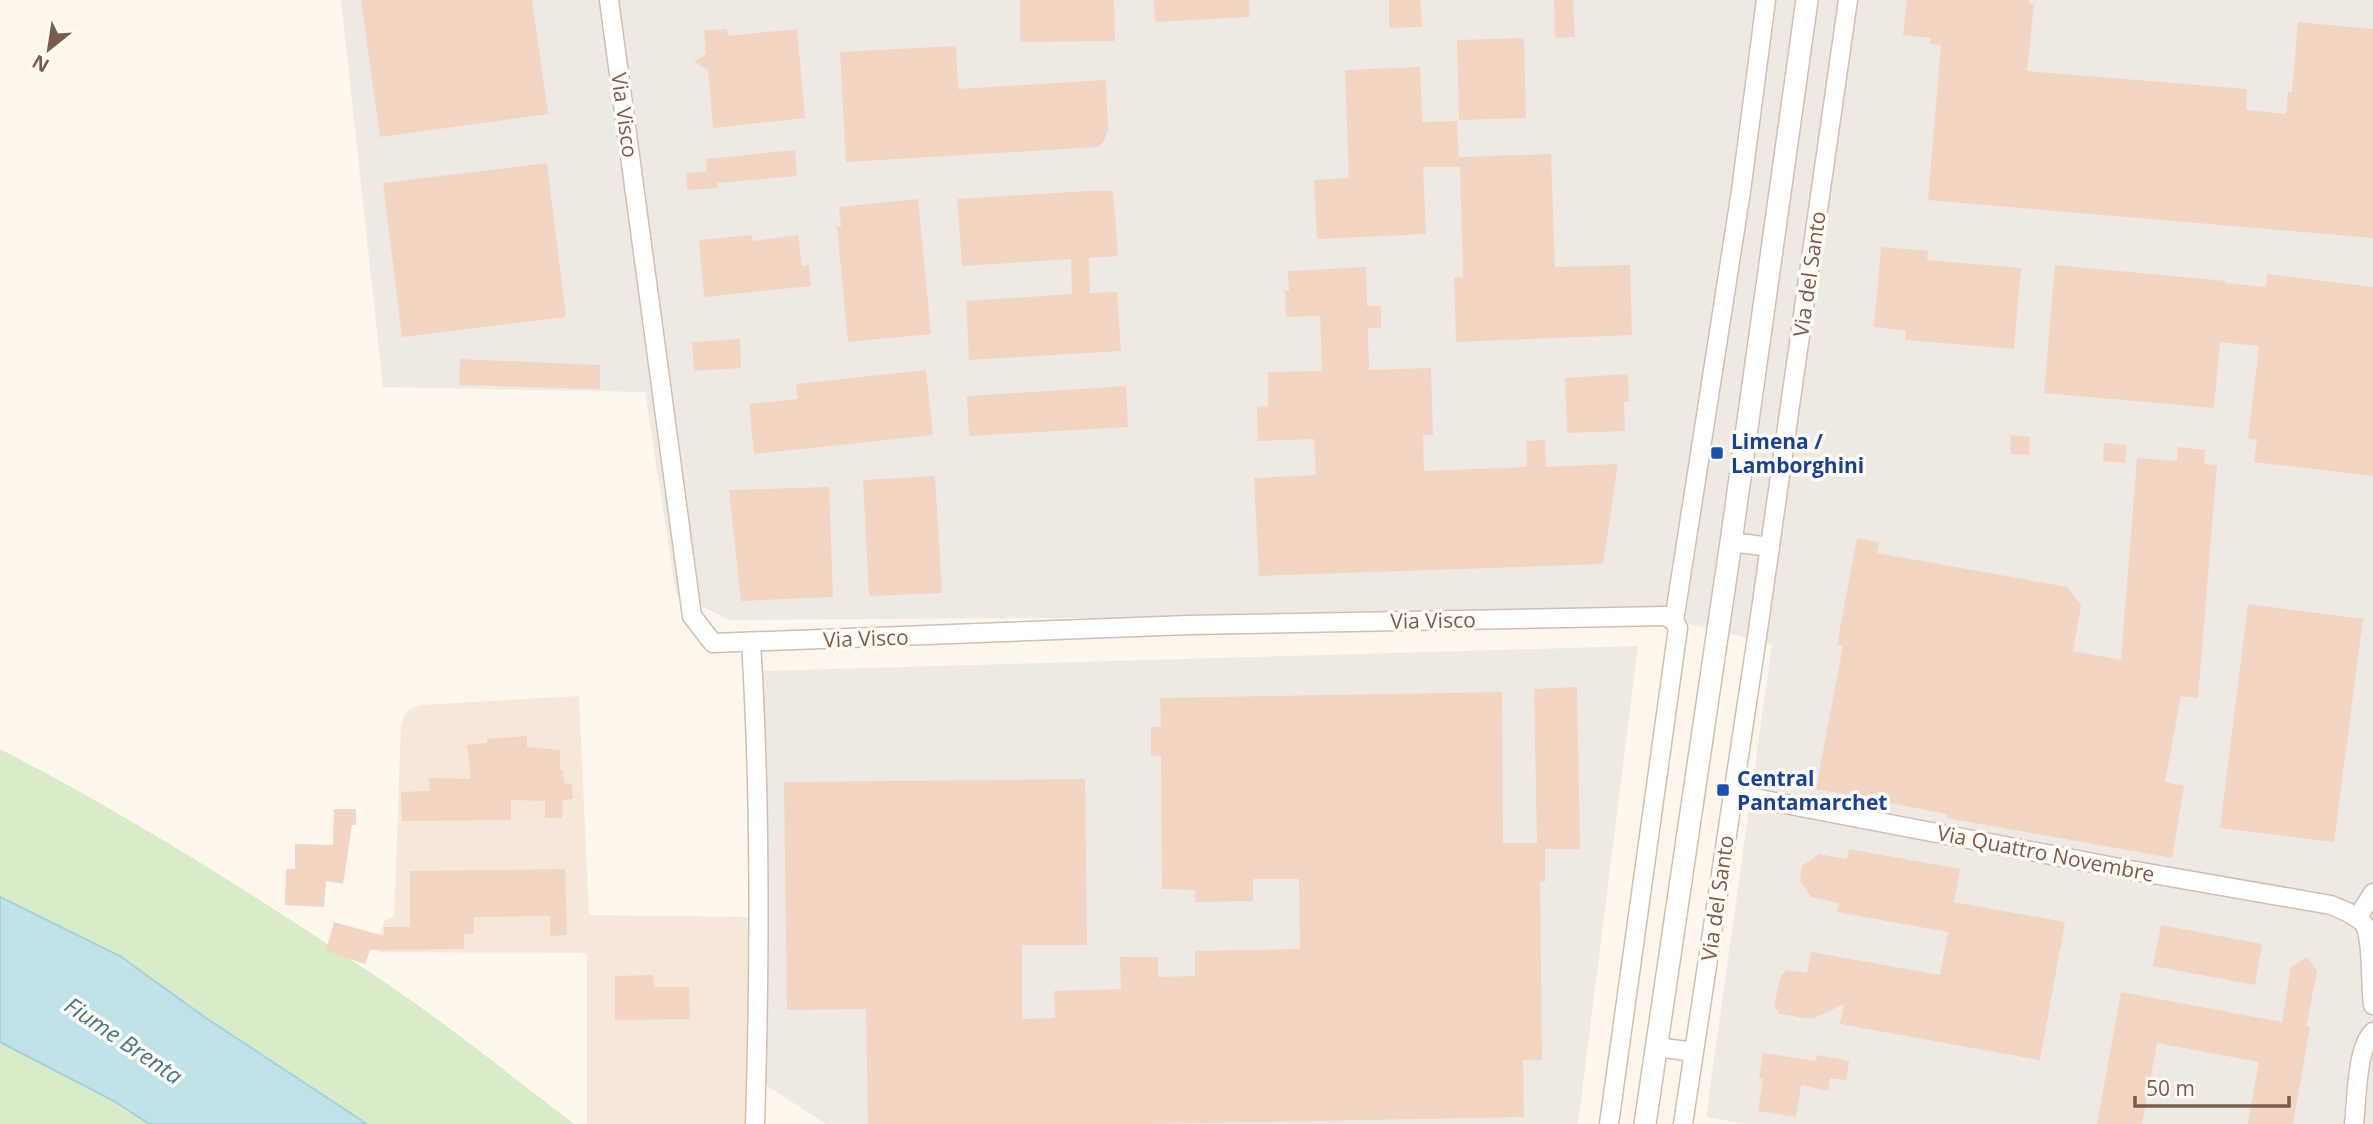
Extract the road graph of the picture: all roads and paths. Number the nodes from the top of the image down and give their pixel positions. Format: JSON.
{"nodes":[{"id":1,"x":609,"y":0,"type":"edge"},
{"id":2,"x":1766,"y":0,"type":"edge"},
{"id":3,"x":1807,"y":0,"type":"edge"},
{"id":4,"x":1848,"y":0,"type":"edge"},
{"id":5,"x":1731,"y":542,"type":"junction"},
{"id":6,"x":1770,"y":547,"type":"junction"},
{"id":7,"x":1674,"y":621,"type":"junction"},
{"id":8,"x":751,"y":642,"type":"junction"},
{"id":9,"x":1733,"y":794,"type":"junction"},
{"id":10,"x":2373,"y":893,"type":"edge"},
{"id":11,"x":2357,"y":918,"type":"junction"},
{"id":12,"x":2373,"y":1005,"type":"edge"},
{"id":13,"x":2373,"y":1031,"type":"edge"},
{"id":14,"x":1657,"y":1046,"type":"junction"},
{"id":15,"x":1694,"y":1052,"type":"junction"},
{"id":16,"x":755,"y":1124,"type":"edge"},
{"id":17,"x":1609,"y":1124,"type":"edge"},
{"id":18,"x":1645,"y":1124,"type":"edge"},
{"id":19,"x":1683,"y":1124,"type":"edge"},
{"id":20,"x":2354,"y":1124,"type":"edge"}],
"edges":[{"from":1,"to":8,"type":"street","name":"Via Visco"},
{"from":2,"to":7,"type":"street"},
{"from":3,"to":5,"type":"street"},
{"from":4,"to":6,"type":"street","name":"Via del Santo"},
{"from":5,"to":6,"type":"street"},
{"from":5,"to":14,"type":"street"},
{"from":6,"to":9,"type":"street","name":"Via del Santo"},
{"from":7,"to":8,"type":"street","name":"Via Visco"},
{"from":7,"to":17,"type":"street"},
{"from":8,"to":16,"type":"street"},
{"from":9,"to":11,"type":"street","name":"Via Quattro Novembre"},
{"from":9,"to":15,"type":"street","name":"Via del Santo"},
{"from":10,"to":11,"type":"street"},
{"from":11,"to":12,"type":"street"},
{"from":13,"to":20,"type":"street"},
{"from":14,"to":15,"type":"street"},
{"from":14,"to":18,"type":"street"},
{"from":15,"to":19,"type":"street","name":"Via del Santo"}]}
